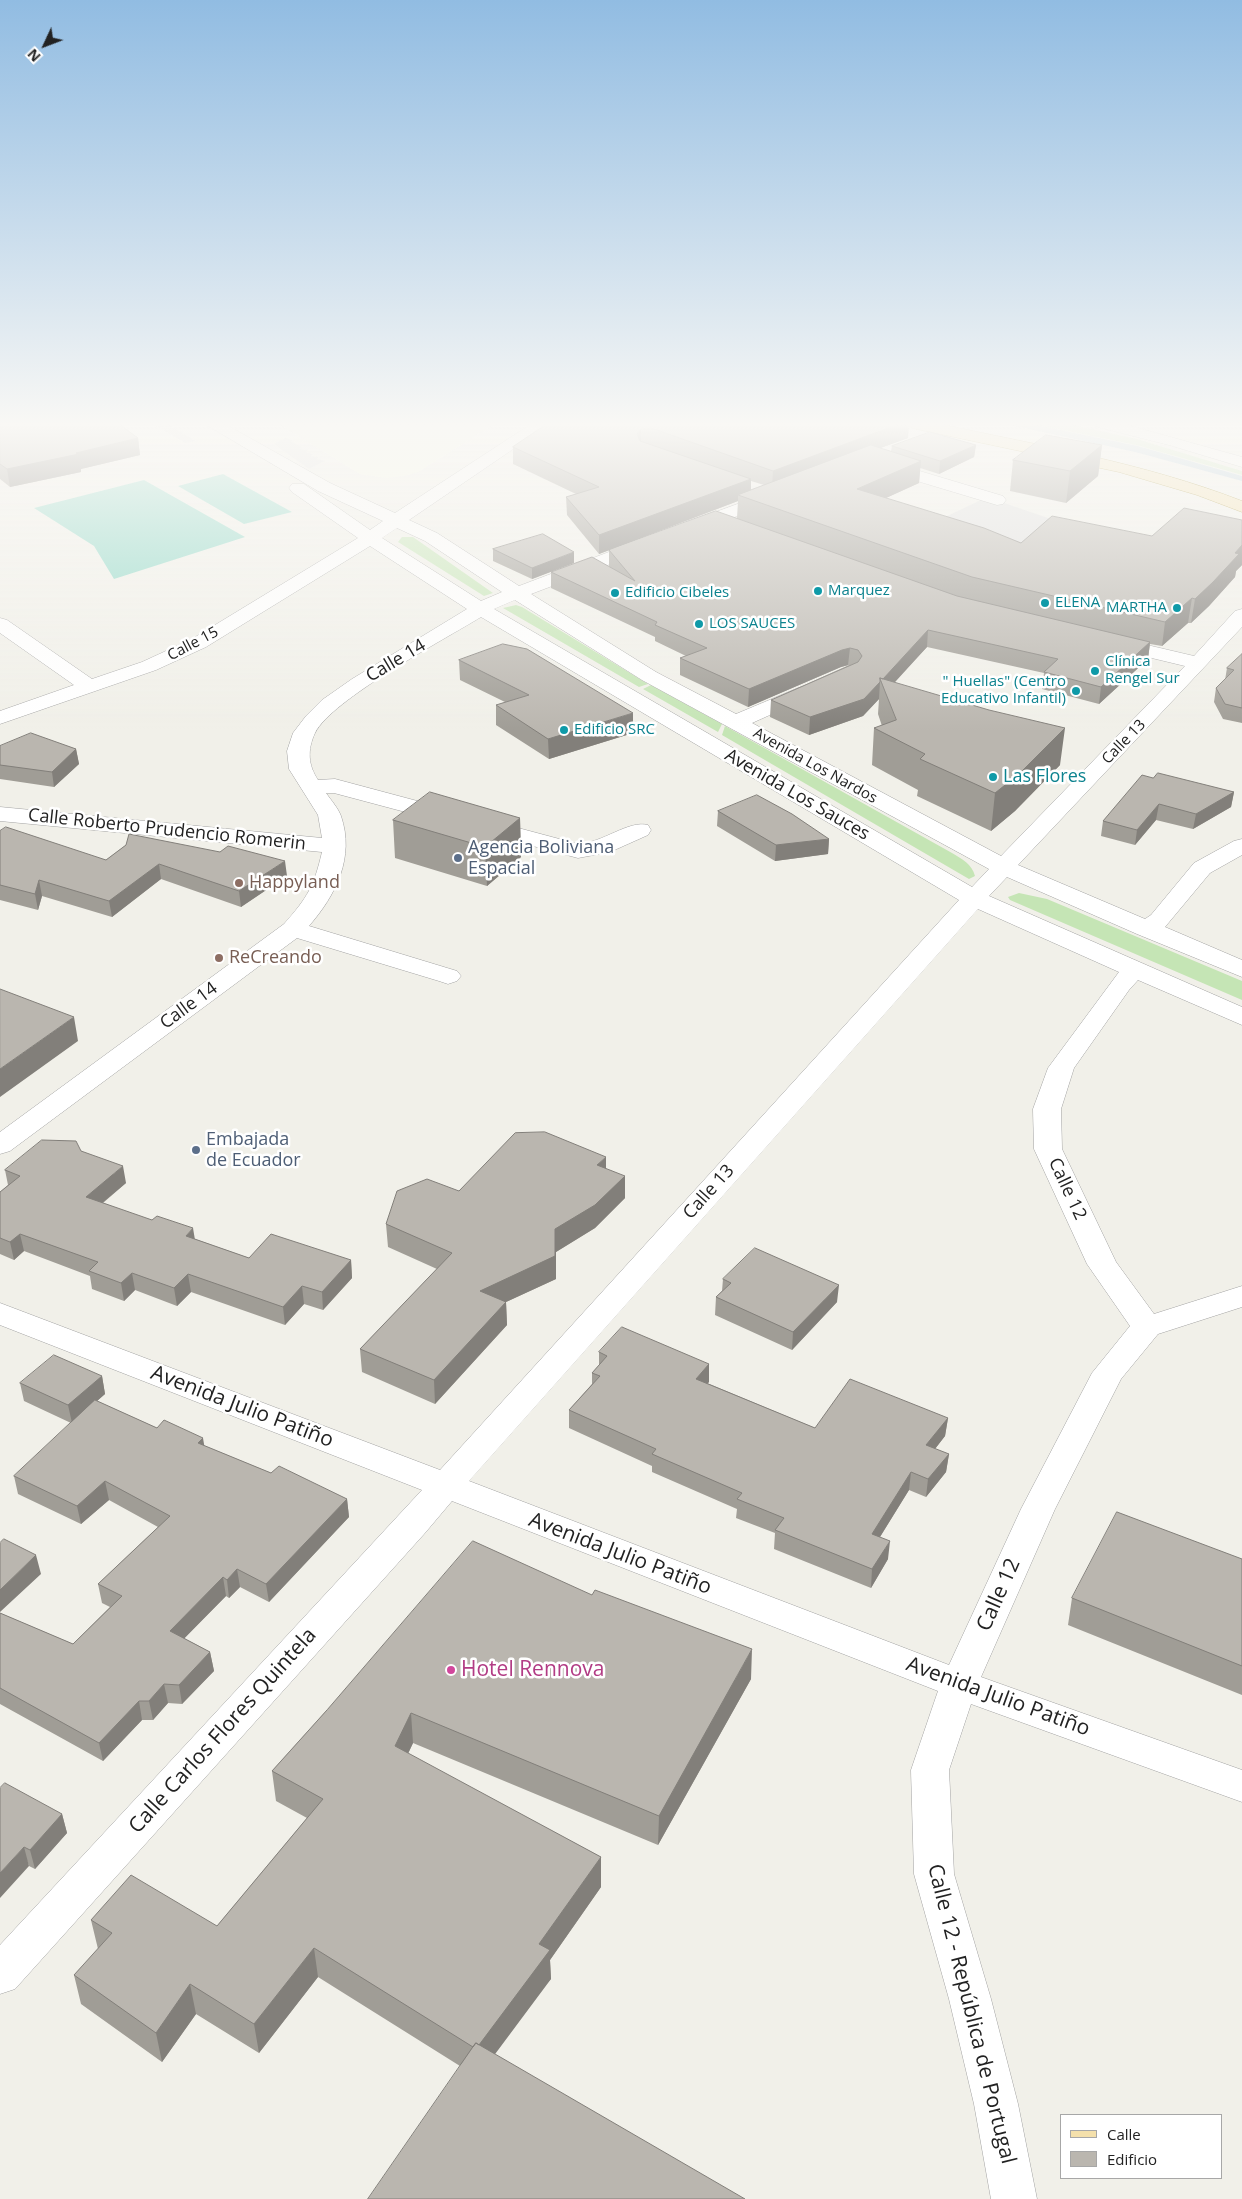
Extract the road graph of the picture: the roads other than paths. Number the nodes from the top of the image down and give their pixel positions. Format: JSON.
{"nodes":[{"id":1,"x":353,"y":527,"type":"edge"},
{"id":2,"x":372,"y":527,"type":"edge"},
{"id":3,"x":413,"y":527,"type":"edge"},
{"id":4,"x":694,"y":527,"type":"edge"},
{"id":5,"x":740,"y":527,"type":"edge"},
{"id":6,"x":744,"y":528,"type":"edge"},
{"id":7,"x":680,"y":532,"type":"edge"},
{"id":8,"x":363,"y":534,"type":"junction"},
{"id":9,"x":662,"y":538,"type":"edge"},
{"id":10,"x":517,"y":592,"type":"junction"},
{"id":11,"x":482,"y":610,"type":"junction"},
{"id":12,"x":1242,"y":615,"type":"edge"},
{"id":13,"x":0,"y":624,"type":"edge"},
{"id":14,"x":1092,"y":638,"type":"edge"},
{"id":15,"x":1199,"y":663,"type":"junction"},
{"id":16,"x":82,"y":682,"type":"junction"},
{"id":17,"x":823,"y":684,"type":"edge"},
{"id":18,"x":0,"y":705,"type":"edge"},
{"id":19,"x":0,"y":718,"type":"edge"},
{"id":20,"x":736,"y":722,"type":"junction"},
{"id":21,"x":311,"y":786,"type":"junction"},
{"id":22,"x":0,"y":814,"type":"edge"},
{"id":23,"x":640,"y":830,"type":"dead end"},
{"id":24,"x":335,"y":846,"type":"junction"},
{"id":25,"x":1242,"y":846,"type":"edge"},
{"id":26,"x":1004,"y":868,"type":"junction"},
{"id":27,"x":974,"y":898,"type":"junction"},
{"id":28,"x":293,"y":929,"type":"junction"},
{"id":29,"x":1146,"y":929,"type":"junction"},
{"id":30,"x":1242,"y":969,"type":"edge"},
{"id":31,"x":1134,"y":970,"type":"junction"},
{"id":32,"x":448,"y":976,"type":"dead end"},
{"id":33,"x":1242,"y":1017,"type":"edge"},
{"id":34,"x":0,"y":1145,"type":"edge"},
{"id":35,"x":1242,"y":1296,"type":"edge"},
{"id":36,"x":0,"y":1313,"type":"edge"},
{"id":37,"x":1148,"y":1327,"type":"junction"},
{"id":38,"x":445,"y":1486,"type":"junction"},
{"id":39,"x":960,"y":1684,"type":"junction"},
{"id":40,"x":1242,"y":1786,"type":"edge"},
{"id":41,"x":0,"y":1975,"type":"edge"},
{"id":42,"x":1014,"y":2199,"type":"edge"}],
"edges":[{"from":1,"to":8,"type":"street","name":"Avenida Los Nardos"},
{"from":2,"to":8,"type":"street","name":"Calle 15"},
{"from":3,"to":10,"type":"street","name":"Avenida Los Nardos"},
{"from":4,"to":7,"type":"street"},
{"from":5,"to":6,"type":"street"},
{"from":8,"to":11,"type":"street","name":"Avenida Los Sauces"},
{"from":8,"to":16,"type":"street","name":"Calle 15"},
{"from":9,"to":10,"type":"street"},
{"from":10,"to":11,"type":"street","name":"Calle 14"},
{"from":10,"to":20,"type":"street","name":"Avenida Los Nardos"},
{"from":11,"to":21,"type":"street","name":"Calle 14"},
{"from":11,"to":27,"type":"street","name":"Avenida Los Sauces"},
{"from":12,"to":15,"type":"street","name":"Calle 13"},
{"from":13,"to":16,"type":"street"},
{"from":14,"to":15,"type":"street"},
{"from":15,"to":26,"type":"street","name":"Calle 13"},
{"from":16,"to":18,"type":"street","name":"Calle 15"},
{"from":16,"to":19,"type":"street","name":"Calle 15"},
{"from":17,"to":20,"type":"street"},
{"from":20,"to":26,"type":"street","name":"Avenida Los Nardos"},
{"from":21,"to":23,"type":"street"},
{"from":21,"to":24,"type":"street","name":"Calle 14"},
{"from":22,"to":24,"type":"street","name":"Calle Roberto Prudencio Romerin"},
{"from":24,"to":28,"type":"street","name":"Calle 14"},
{"from":25,"to":29,"type":"street"},
{"from":26,"to":27,"type":"street","name":"Calle 13"},
{"from":26,"to":29,"type":"street","name":"Avenida Los Nardos"},
{"from":27,"to":31,"type":"street","name":"Avenida Los Sauces"},
{"from":27,"to":38,"type":"street","name":"Calle 13"},
{"from":28,"to":32,"type":"street"},
{"from":28,"to":34,"type":"street","name":"Calle 14"},
{"from":29,"to":30,"type":"street","name":"Avenida Los Nardos"},
{"from":31,"to":33,"type":"street","name":"Avenida Los Sauces"},
{"from":31,"to":37,"type":"street","name":"Calle 12"},
{"from":35,"to":37,"type":"street"},
{"from":36,"to":38,"type":"street","name":"Avenida Julio Patiño"},
{"from":37,"to":39,"type":"street","name":"Calle 12"},
{"from":38,"to":39,"type":"street","name":"Avenida Julio Patiño"},
{"from":38,"to":41,"type":"street","name":"Calle Carlos Flores Quintela"},
{"from":39,"to":40,"type":"street","name":"Avenida Julio Patiño"},
{"from":39,"to":42,"type":"street","name":"Calle 12 - República de Portugal"}]}
